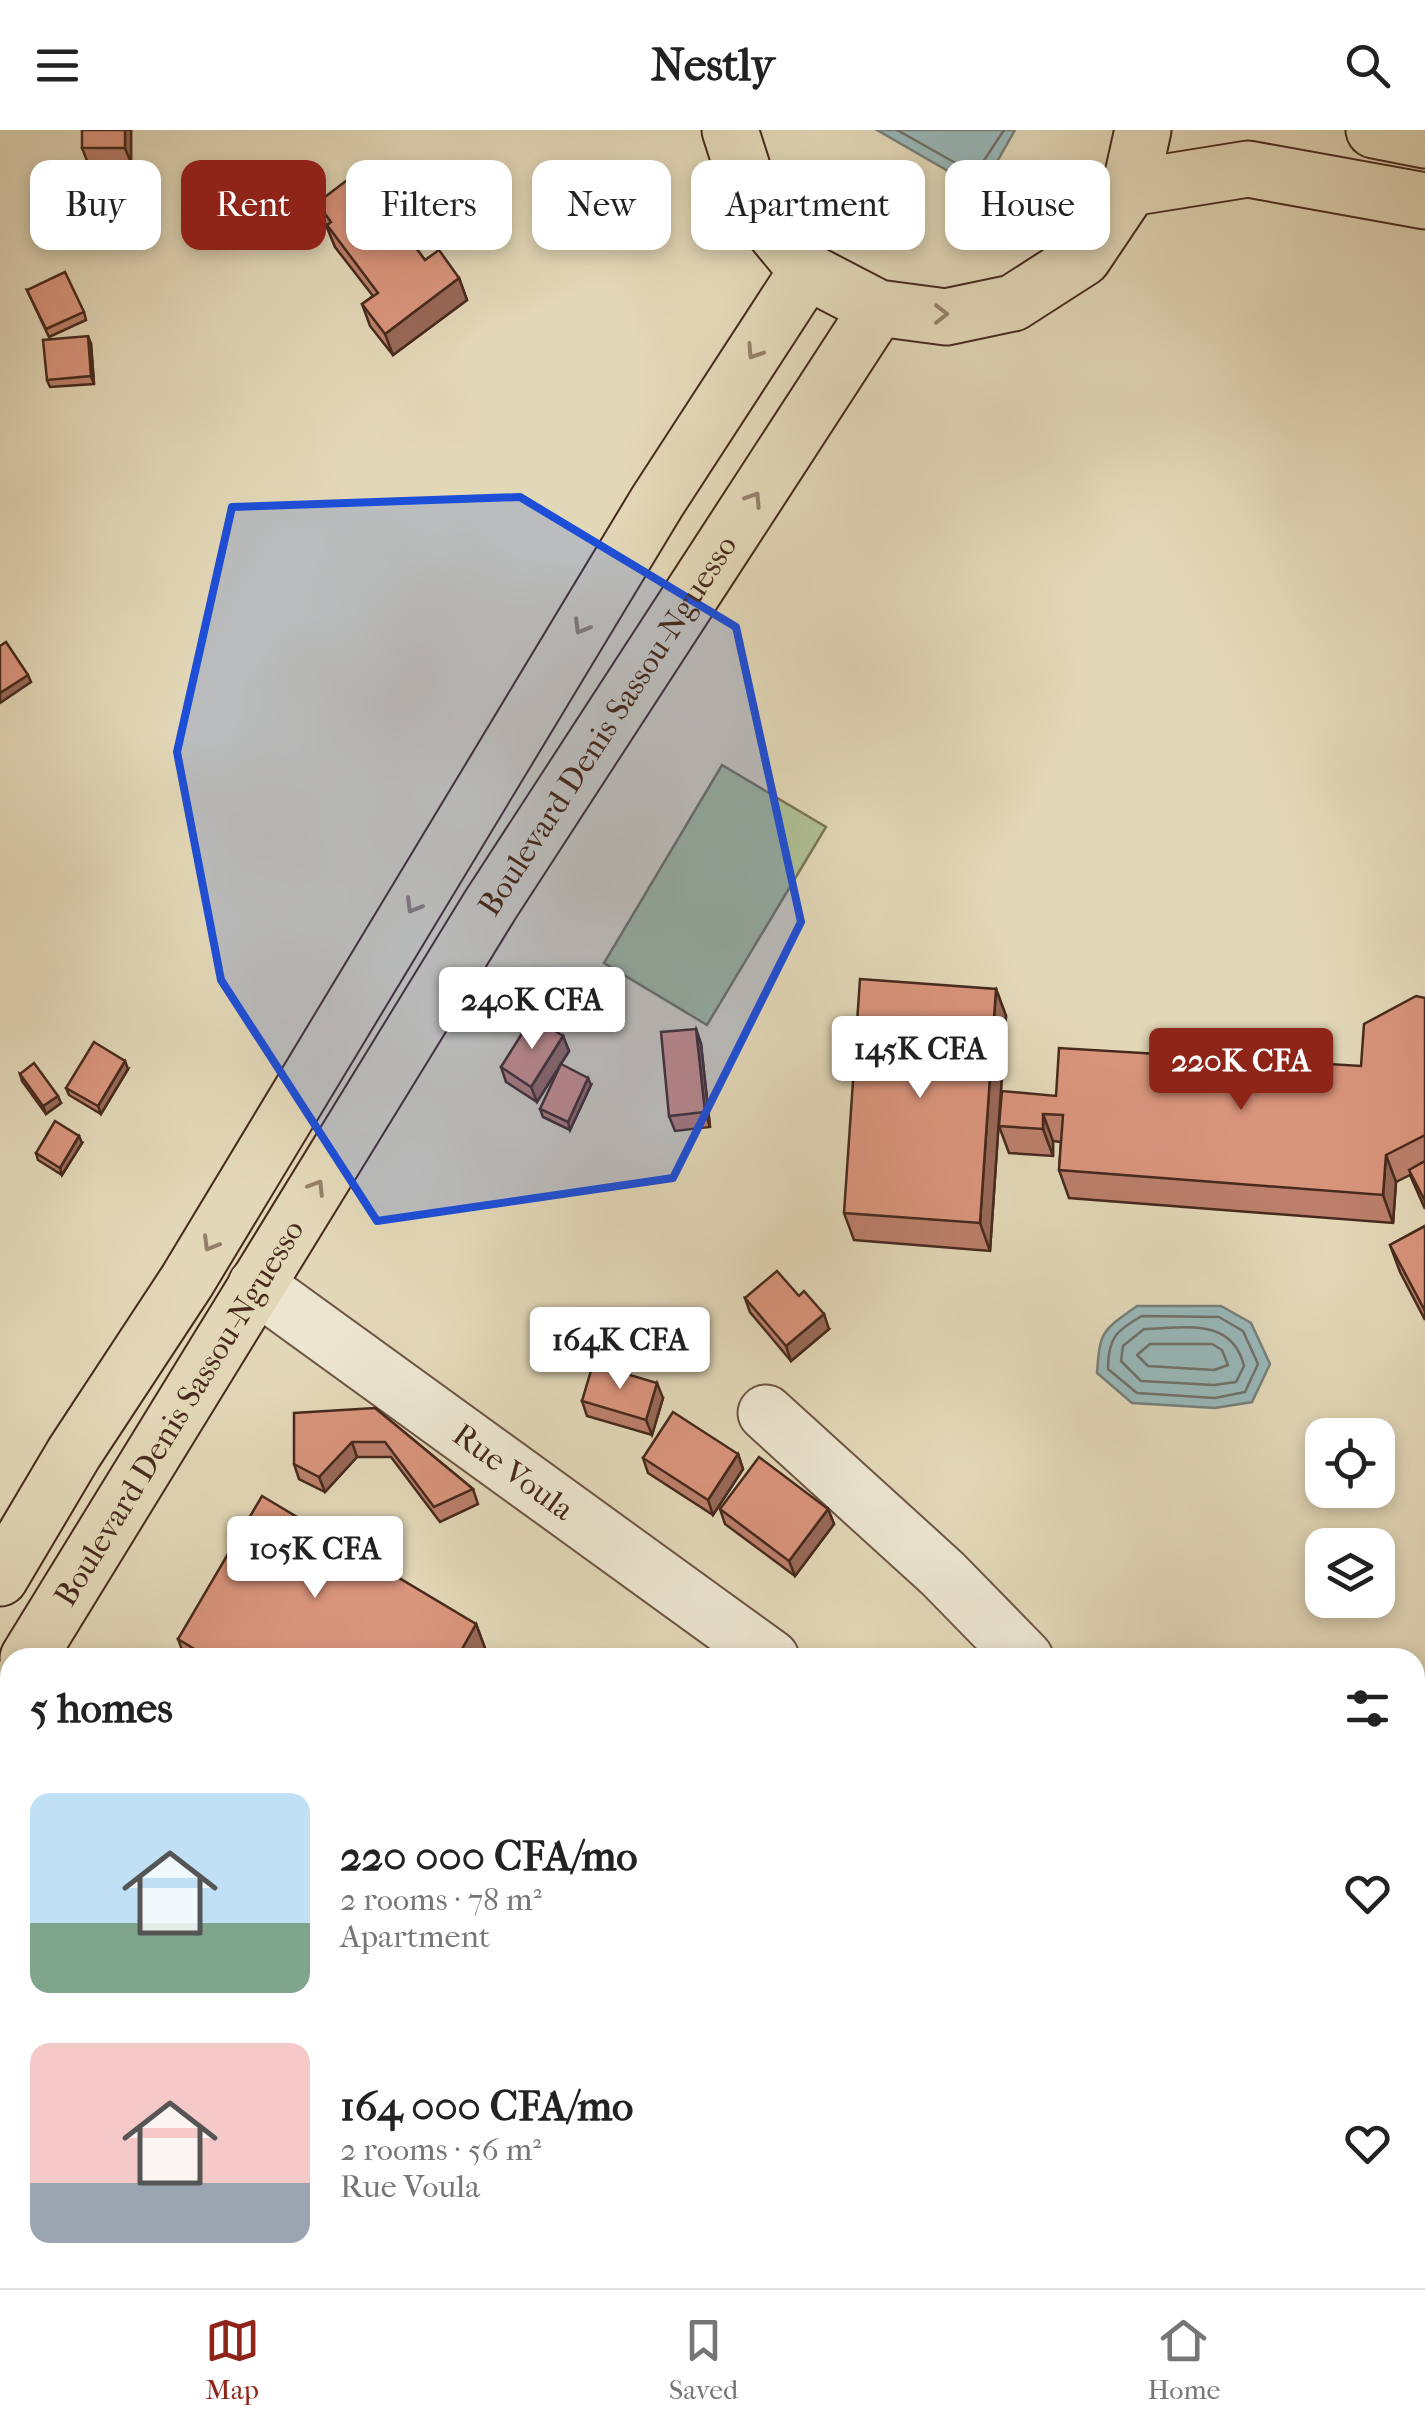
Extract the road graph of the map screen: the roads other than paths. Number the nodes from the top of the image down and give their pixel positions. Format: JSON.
{"nodes":[{"id":1,"x":730,"y":130,"type":"edge"},
{"id":2,"x":1144,"y":130,"type":"edge"},
{"id":3,"x":1374,"y":130,"type":"edge"},
{"id":4,"x":1425,"y":140,"type":"edge"},
{"id":5,"x":1130,"y":188,"type":"junction"},
{"id":6,"x":1425,"y":201,"type":"edge"},
{"id":7,"x":808,"y":271,"type":"junction"},
{"id":8,"x":878,"y":308,"type":"junction"},
{"id":9,"x":256,"y":1285,"type":"junction"},
{"id":10,"x":766,"y":1413,"type":"dead end"},
{"id":11,"x":0,"y":1578,"type":"edge"},
{"id":12,"x":34,"y":1648,"type":"edge"},
{"id":13,"x":756,"y":1648,"type":"edge"},
{"id":14,"x":1015,"y":1648,"type":"edge"}],
"edges":[{"from":1,"to":7,"type":"main road"},
{"from":2,"to":5,"type":"main road"},
{"from":3,"to":4,"type":"main road"},
{"from":5,"to":6,"type":"main road"},
{"from":8,"to":5,"type":"main road","one_way":true},
{"from":7,"to":8,"type":"main road"},
{"from":7,"to":11,"type":"main road","name":"Boulevard Denis Sassou-Nguesso","one_way":true},
{"from":9,"to":8,"type":"main road","name":"Boulevard Denis Sassou-Nguesso","one_way":true},
{"from":9,"to":12,"type":"main road","name":"Boulevard Denis Sassou-Nguesso"},
{"from":9,"to":13,"type":"street","name":"Rue Voula"},
{"from":10,"to":14,"type":"street"}]}
